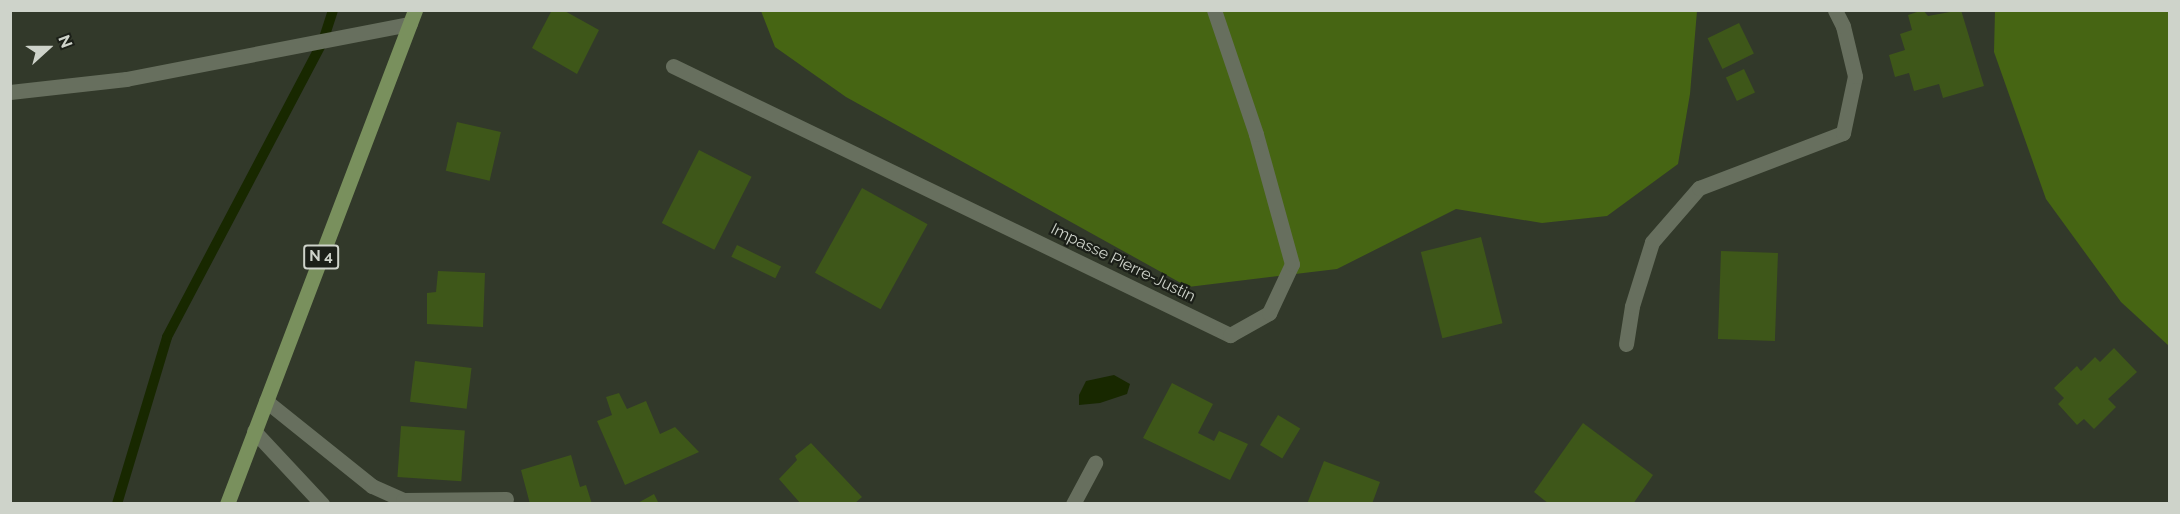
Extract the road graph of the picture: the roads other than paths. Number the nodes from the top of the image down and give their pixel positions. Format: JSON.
{"nodes":[{"id":1,"x":1214,"y":10,"type":"edge"},
{"id":2,"x":1835,"y":10,"type":"edge"},
{"id":3,"x":413,"y":17,"type":"edge"},
{"id":4,"x":673,"y":66,"type":"dead end"},
{"id":5,"x":10,"y":92,"type":"edge"},
{"id":6,"x":1626,"y":344,"type":"dead end"},
{"id":7,"x":266,"y":400,"type":"junction"},
{"id":8,"x":254,"y":431,"type":"junction"},
{"id":9,"x":1095,"y":463,"type":"dead end"},
{"id":10,"x":506,"y":500,"type":"dead end"},
{"id":11,"x":227,"y":504,"type":"edge"},
{"id":12,"x":322,"y":504,"type":"edge"},
{"id":13,"x":1073,"y":504,"type":"edge"}],
"edges":[{"from":1,"to":4,"type":"street","name":"Impasse Pierre-Justin"},
{"from":2,"to":6,"type":"street"},
{"from":3,"to":5,"type":"street"},
{"from":3,"to":7,"type":"main road","number":"N 4"},
{"from":7,"to":8,"type":"main road","number":"N 4"},
{"from":7,"to":10,"type":"street"},
{"from":8,"to":11,"type":"main road","number":"N 4"},
{"from":8,"to":12,"type":"street"},
{"from":9,"to":13,"type":"street"}]}
